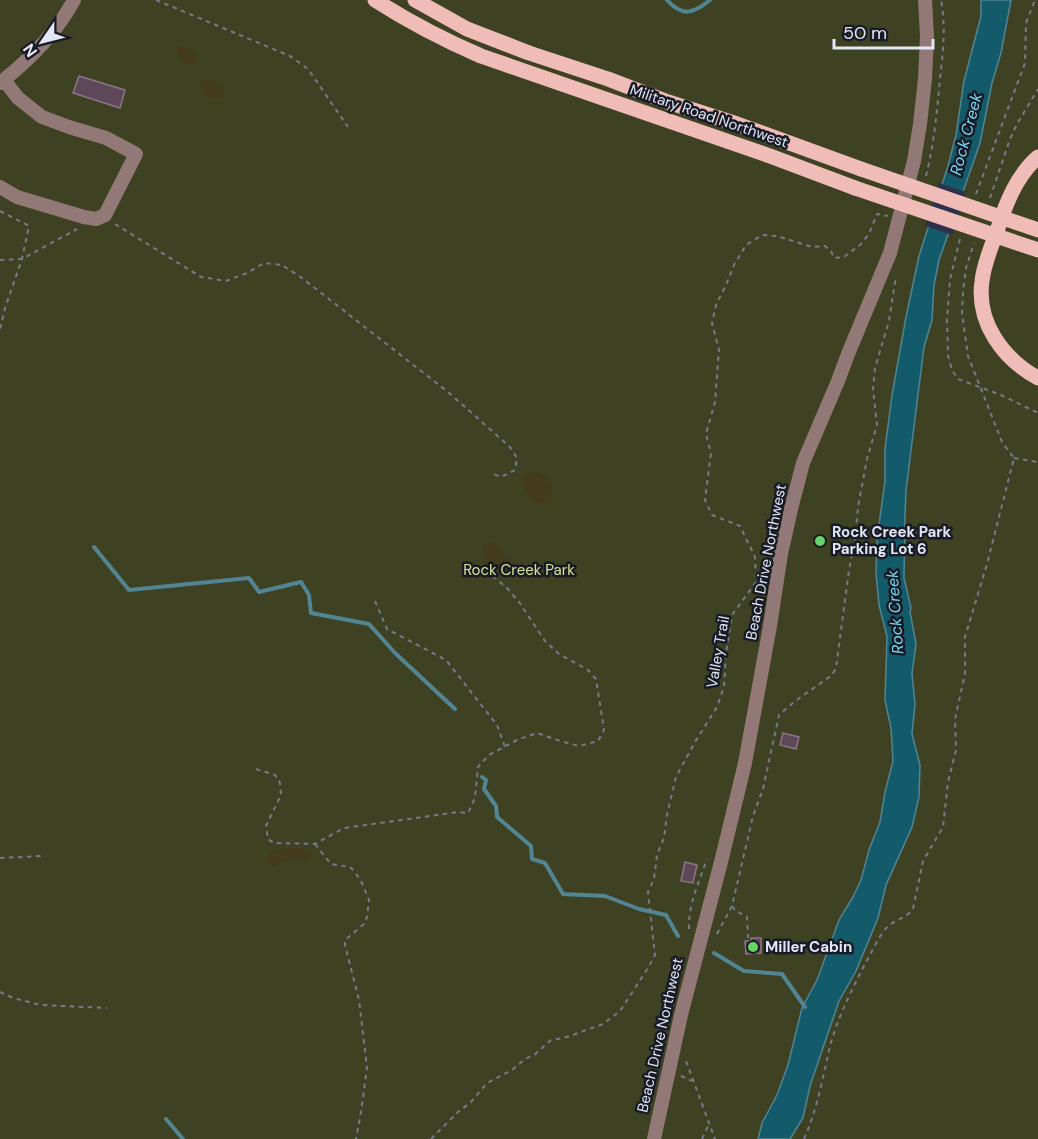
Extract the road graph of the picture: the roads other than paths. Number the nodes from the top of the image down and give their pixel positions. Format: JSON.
{"nodes":[{"id":1,"x":74,"y":0,"type":"edge"},
{"id":2,"x":375,"y":0,"type":"edge"},
{"id":3,"x":415,"y":0,"type":"edge"},
{"id":4,"x":925,"y":0,"type":"edge"},
{"id":5,"x":2,"y":82,"type":"edge"},
{"id":6,"x":1038,"y":146,"type":"edge"},
{"id":7,"x":1038,"y":157,"type":"edge"},
{"id":8,"x":1026,"y":168,"type":"junction"},
{"id":9,"x":0,"y":187,"type":"edge"},
{"id":10,"x":1038,"y":230,"type":"edge"},
{"id":11,"x":1038,"y":250,"type":"edge"},
{"id":12,"x":1037,"y":377,"type":"edge"},
{"id":13,"x":654,"y":1139,"type":"edge"}],
"edges":[{"from":1,"to":5,"type":"street"},
{"from":2,"to":11,"type":"main road","name":"Military Road Northwest","bridge":true},
{"from":3,"to":10,"type":"main road","name":"Military Road Northwest","bridge":true},
{"from":4,"to":13,"type":"street","name":"Beach Drive Northwest"},
{"from":5,"to":9,"type":"street"},
{"from":6,"to":8,"type":"street"},
{"from":7,"to":8,"type":"main road"},
{"from":8,"to":12,"type":"main road"}]}
